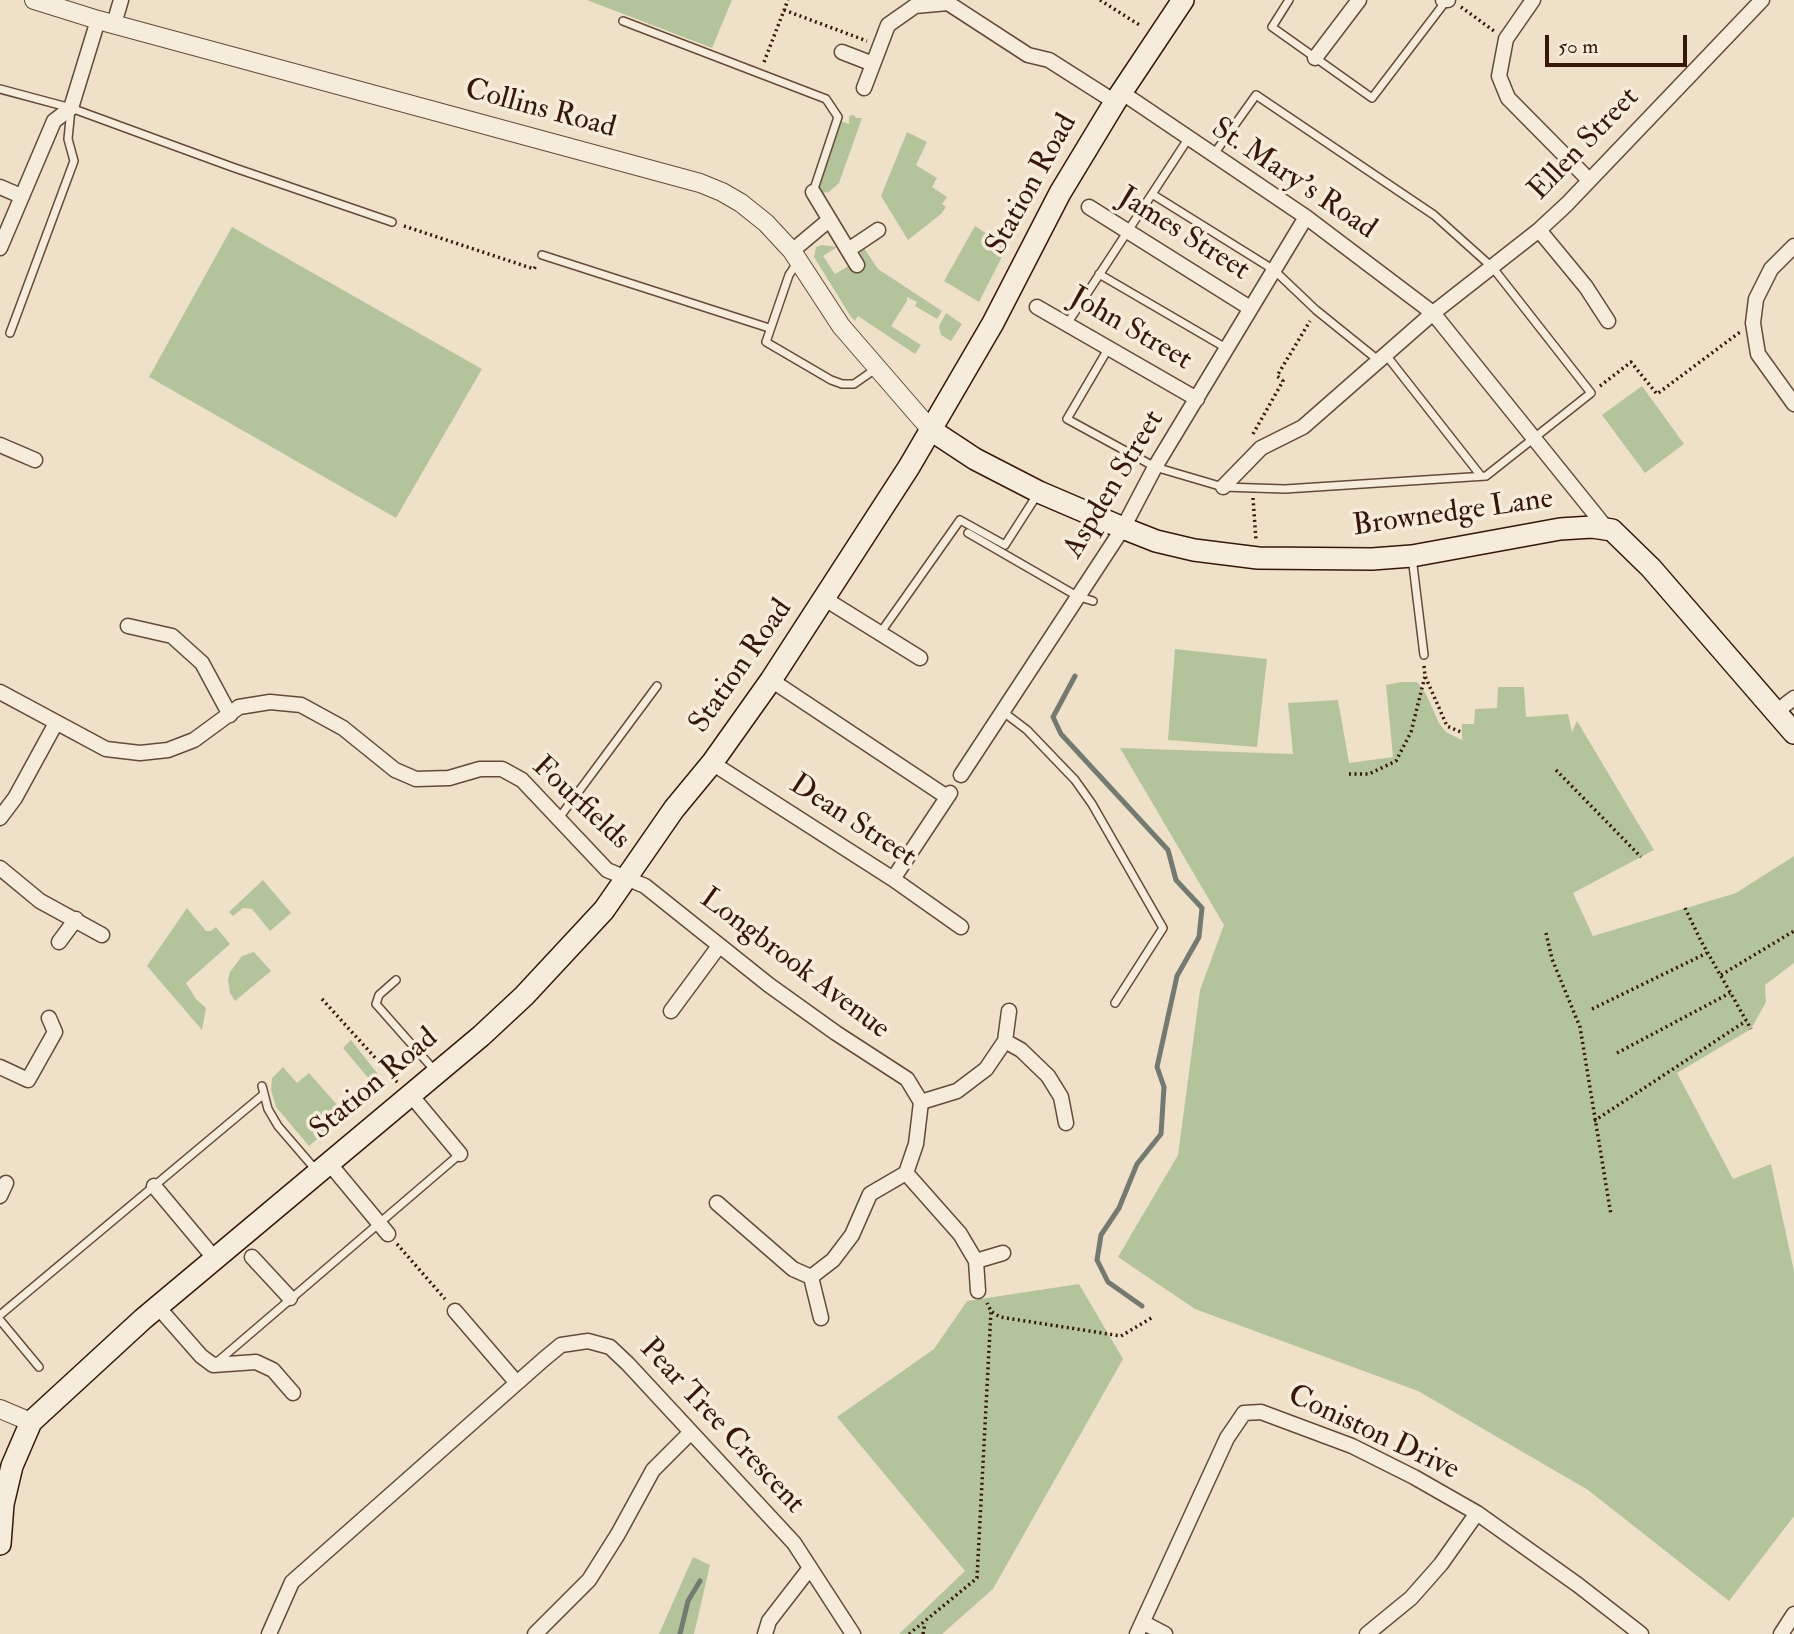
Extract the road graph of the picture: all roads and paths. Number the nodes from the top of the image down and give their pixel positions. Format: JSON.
{"nodes":[{"id":1,"x":34,"y":0,"type":"edge"},
{"id":2,"x":121,"y":0,"type":"edge"},
{"id":3,"x":788,"y":0,"type":"edge"},
{"id":4,"x":1100,"y":0,"type":"edge"},
{"id":5,"x":1183,"y":0,"type":"edge"},
{"id":6,"x":1290,"y":0,"type":"edge"},
{"id":7,"x":1359,"y":0,"type":"edge"},
{"id":8,"x":1447,"y":0,"type":"edge"},
{"id":9,"x":1534,"y":0,"type":"edge"},
{"id":10,"x":1762,"y":0,"type":"edge"},
{"id":11,"x":784,"y":10,"type":"junction"},
{"id":12,"x":106,"y":22,"type":"junction"},
{"id":13,"x":623,"y":22,"type":"dead end"},
{"id":14,"x":1157,"y":37,"type":"junction"},
{"id":15,"x":1506,"y":39,"type":"junction"},
{"id":16,"x":878,"y":45,"type":"junction"},
{"id":17,"x":842,"y":51,"type":"dead end"},
{"id":18,"x":1315,"y":58,"type":"junction"},
{"id":19,"x":873,"y":64,"type":"junction"},
{"id":20,"x":759,"y":74,"type":"junction"},
{"id":21,"x":864,"y":88,"type":"dead end"},
{"id":22,"x":0,"y":89,"type":"edge"},
{"id":23,"x":1118,"y":97,"type":"junction"},
{"id":24,"x":71,"y":108,"type":"junction"},
{"id":25,"x":1188,"y":139,"type":"junction"},
{"id":26,"x":1213,"y":156,"type":"junction"},
{"id":27,"x":1589,"y":180,"type":"junction"},
{"id":28,"x":0,"y":187,"type":"edge"},
{"id":29,"x":813,"y":192,"type":"joint"},
{"id":30,"x":1152,"y":194,"type":"junction"},
{"id":31,"x":21,"y":196,"type":"junction"},
{"id":32,"x":1089,"y":207,"type":"dead end"},
{"id":33,"x":1306,"y":217,"type":"junction"},
{"id":34,"x":829,"y":220,"type":"junction"},
{"id":35,"x":392,"y":222,"type":"joint"},
{"id":36,"x":878,"y":230,"type":"dead end"},
{"id":37,"x":1539,"y":230,"type":"junction"},
{"id":38,"x":1127,"y":232,"type":"junction"},
{"id":39,"x":1794,"y":246,"type":"edge"},
{"id":40,"x":0,"y":248,"type":"edge"},
{"id":41,"x":848,"y":250,"type":"junction"},
{"id":42,"x":542,"y":255,"type":"joint"},
{"id":43,"x":796,"y":256,"type":"junction"},
{"id":44,"x":857,"y":265,"type":"dead end"},
{"id":45,"x":1493,"y":268,"type":"junction"},
{"id":46,"x":1274,"y":270,"type":"junction"},
{"id":47,"x":1099,"y":274,"type":"junction"},
{"id":48,"x":1037,"y":307,"type":"dead end"},
{"id":49,"x":1250,"y":308,"type":"junction"},
{"id":50,"x":1316,"y":310,"type":"junction"},
{"id":51,"x":1433,"y":313,"type":"junction"},
{"id":52,"x":1608,"y":321,"type":"dead end"},
{"id":53,"x":1753,"y":323,"type":"junction"},
{"id":54,"x":1067,"y":324,"type":"junction"},
{"id":55,"x":769,"y":328,"type":"junction"},
{"id":56,"x":10,"y":333,"type":"dead end"},
{"id":57,"x":1227,"y":348,"type":"junction"},
{"id":58,"x":1108,"y":349,"type":"junction"},
{"id":59,"x":1382,"y":358,"type":"junction"},
{"id":60,"x":878,"y":368,"type":"junction"},
{"id":61,"x":1591,"y":393,"type":"junction"},
{"id":62,"x":1197,"y":399,"type":"junction"},
{"id":63,"x":1794,"y":404,"type":"edge"},
{"id":64,"x":931,"y":430,"type":"junction"},
{"id":65,"x":1534,"y":437,"type":"junction"},
{"id":66,"x":1250,"y":440,"type":"dead end"},
{"id":67,"x":0,"y":445,"type":"edge"},
{"id":68,"x":35,"y":460,"type":"dead end"},
{"id":69,"x":1155,"y":467,"type":"junction"},
{"id":70,"x":1481,"y":476,"type":"junction"},
{"id":71,"x":1223,"y":487,"type":"junction"},
{"id":72,"x":1252,"y":489,"type":"junction"},
{"id":73,"x":1039,"y":492,"type":"junction"},
{"id":74,"x":1123,"y":528,"type":"junction"},
{"id":75,"x":1607,"y":529,"type":"junction"},
{"id":76,"x":968,"y":533,"type":"dead end"},
{"id":77,"x":1412,"y":556,"type":"junction"},
{"id":78,"x":1258,"y":558,"type":"junction"},
{"id":79,"x":1077,"y":596,"type":"junction"},
{"id":80,"x":825,"y":599,"type":"junction"},
{"id":81,"x":1093,"y":601,"type":"dead end"},
{"id":82,"x":128,"y":626,"type":"dead end"},
{"id":83,"x":880,"y":632,"type":"junction"},
{"id":84,"x":1424,"y":655,"type":"joint"},
{"id":85,"x":919,"y":658,"type":"dead end"},
{"id":86,"x":1425,"y":676,"type":"junction"},
{"id":87,"x":771,"y":680,"type":"junction"},
{"id":88,"x":657,"y":686,"type":"dead end"},
{"id":89,"x":0,"y":692,"type":"edge"},
{"id":90,"x":1794,"y":698,"type":"edge"},
{"id":91,"x":1002,"y":711,"type":"junction"},
{"id":92,"x":1777,"y":712,"type":"junction"},
{"id":93,"x":230,"y":715,"type":"junction"},
{"id":94,"x":56,"y":723,"type":"junction"},
{"id":95,"x":1463,"y":733,"type":"dead end"},
{"id":96,"x":1794,"y":733,"type":"edge"},
{"id":97,"x":712,"y":763,"type":"junction"},
{"id":98,"x":1556,"y":770,"type":"dead end"},
{"id":99,"x":1349,"y":774,"type":"dead end"},
{"id":100,"x":961,"y":775,"type":"dead end"},
{"id":101,"x":0,"y":818,"type":"edge"},
{"id":102,"x":559,"y":818,"type":"junction"},
{"id":103,"x":1641,"y":857,"type":"dead end"},
{"id":104,"x":0,"y":868,"type":"edge"},
{"id":105,"x":627,"y":879,"type":"junction"},
{"id":106,"x":893,"y":879,"type":"junction"},
{"id":107,"x":1685,"y":908,"type":"dead end"},
{"id":108,"x":76,"y":919,"type":"junction"},
{"id":109,"x":961,"y":927,"type":"dead end"},
{"id":110,"x":1794,"y":931,"type":"edge"},
{"id":111,"x":1546,"y":933,"type":"dead end"},
{"id":112,"x":102,"y":935,"type":"dead end"},
{"id":113,"x":59,"y":942,"type":"dead end"},
{"id":114,"x":719,"y":946,"type":"junction"},
{"id":115,"x":1707,"y":953,"type":"junction"},
{"id":116,"x":1720,"y":975,"type":"junction"},
{"id":117,"x":396,"y":979,"type":"dead end"},
{"id":118,"x":1730,"y":993,"type":"junction"},
{"id":119,"x":322,"y":999,"type":"dead end"},
{"id":120,"x":1115,"y":1003,"type":"dead end"},
{"id":121,"x":1592,"y":1009,"type":"dead end"},
{"id":122,"x":671,"y":1011,"type":"dead end"},
{"id":123,"x":1009,"y":1011,"type":"dead end"},
{"id":124,"x":49,"y":1018,"type":"dead end"},
{"id":125,"x":1746,"y":1021,"type":"junction"},
{"id":126,"x":1751,"y":1028,"type":"dead end"},
{"id":127,"x":1005,"y":1041,"type":"junction"},
{"id":128,"x":1617,"y":1053,"type":"dead end"},
{"id":129,"x":0,"y":1067,"type":"edge"},
{"id":130,"x":436,"y":1072,"type":"junction"},
{"id":131,"x":410,"y":1094,"type":"junction"},
{"id":132,"x":921,"y":1102,"type":"junction"},
{"id":133,"x":1594,"y":1121,"type":"junction"},
{"id":134,"x":1066,"y":1123,"type":"dead end"},
{"id":135,"x":460,"y":1154,"type":"joint"},
{"id":136,"x":324,"y":1167,"type":"junction"},
{"id":137,"x":906,"y":1173,"type":"junction"},
{"id":138,"x":154,"y":1186,"type":"junction"},
{"id":139,"x":718,"y":1203,"type":"dead end"},
{"id":140,"x":1611,"y":1215,"type":"dead end"},
{"id":141,"x":383,"y":1229,"type":"junction"},
{"id":142,"x":1003,"y":1253,"type":"dead end"},
{"id":143,"x":252,"y":1256,"type":"dead end"},
{"id":144,"x":215,"y":1259,"type":"junction"},
{"id":145,"x":976,"y":1261,"type":"junction"},
{"id":146,"x":811,"y":1277,"type":"junction"},
{"id":147,"x":978,"y":1291,"type":"joint"},
{"id":148,"x":290,"y":1298,"type":"junction"},
{"id":149,"x":158,"y":1307,"type":"junction"},
{"id":150,"x":455,"y":1311,"type":"joint"},
{"id":151,"x":991,"y":1311,"type":"junction"},
{"id":152,"x":0,"y":1317,"type":"edge"},
{"id":153,"x":1153,"y":1317,"type":"dead end"},
{"id":154,"x":821,"y":1318,"type":"dead end"},
{"id":155,"x":213,"y":1365,"type":"junction"},
{"id":156,"x":38,"y":1367,"type":"dead end"},
{"id":157,"x":516,"y":1382,"type":"junction"},
{"id":158,"x":293,"y":1393,"type":"dead end"},
{"id":159,"x":0,"y":1409,"type":"edge"},
{"id":160,"x":31,"y":1422,"type":"junction"},
{"id":161,"x":691,"y":1432,"type":"junction"},
{"id":162,"x":1477,"y":1513,"type":"junction"},
{"id":163,"x":0,"y":1544,"type":"edge"},
{"id":164,"x":810,"y":1568,"type":"junction"},
{"id":165,"x":1794,"y":1614,"type":"edge"},
{"id":166,"x":925,"y":1621,"type":"junction"},
{"id":167,"x":1141,"y":1628,"type":"edge"},
{"id":168,"x":269,"y":1634,"type":"edge"},
{"id":169,"x":535,"y":1634,"type":"edge"},
{"id":170,"x":765,"y":1634,"type":"edge"},
{"id":171,"x":853,"y":1634,"type":"edge"},
{"id":172,"x":909,"y":1634,"type":"edge"},
{"id":173,"x":923,"y":1634,"type":"edge"},
{"id":174,"x":1165,"y":1634,"type":"edge"},
{"id":175,"x":1367,"y":1634,"type":"edge"},
{"id":176,"x":1641,"y":1634,"type":"edge"},
{"id":177,"x":1781,"y":1634,"type":"edge"}],
"edges":[{"from":1,"to":12,"type":"street","name":"Collins Road"},
{"from":2,"to":12,"type":"street"},
{"from":3,"to":11,"type":"path"},
{"from":4,"to":14,"type":"path"},
{"from":5,"to":14,"type":"main road","name":"Station Road"},
{"from":6,"to":18,"type":"lane"},
{"from":7,"to":18,"type":"street"},
{"from":8,"to":15,"type":"path"},
{"from":8,"to":18,"type":"lane"},
{"from":9,"to":15,"type":"street"},
{"from":10,"to":27,"type":"street","name":"Ellen Street"},
{"from":11,"to":16,"type":"path"},
{"from":11,"to":20,"type":"path"},
{"from":12,"to":24,"type":"street"},
{"from":12,"to":43,"type":"street","name":"Collins Road"},
{"from":13,"to":20,"type":"lane"},
{"from":14,"to":23,"type":"main road","name":"Station Road"},
{"from":15,"to":27,"type":"street"},
{"from":16,"to":19,"type":"street"},
{"from":16,"to":23,"type":"street","name":"St. Mary's Road"},
{"from":17,"to":19,"type":"street"},
{"from":19,"to":21,"type":"street"},
{"from":20,"to":29,"type":"lane"},
{"from":22,"to":24,"type":"lane"},
{"from":23,"to":25,"type":"street","name":"St. Mary's Road"},
{"from":23,"to":64,"type":"main road","name":"Station Road"},
{"from":24,"to":31,"type":"street"},
{"from":24,"to":35,"type":"lane"},
{"from":24,"to":56,"type":"lane"},
{"from":25,"to":26,"type":"street","name":"St. Mary's Road"},
{"from":25,"to":30,"type":"lane"},
{"from":26,"to":33,"type":"street","name":"St. Mary's Road"},
{"from":26,"to":45,"type":"lane"},
{"from":27,"to":37,"type":"street","name":"Ellen Street"},
{"from":28,"to":31,"type":"street"},
{"from":29,"to":34,"type":"street"},
{"from":30,"to":38,"type":"lane"},
{"from":30,"to":46,"type":"lane"},
{"from":31,"to":40,"type":"street"},
{"from":32,"to":38,"type":"street","name":"James Street"},
{"from":33,"to":46,"type":"street","name":"Aspden Street"},
{"from":33,"to":51,"type":"street","name":"St. Mary's Road"},
{"from":34,"to":41,"type":"street"},
{"from":34,"to":43,"type":"street"},
{"from":35,"to":42,"type":"path"},
{"from":36,"to":41,"type":"street"},
{"from":37,"to":45,"type":"street","name":"Ellen Street"},
{"from":37,"to":52,"type":"street"},
{"from":38,"to":47,"type":"lane"},
{"from":38,"to":49,"type":"street","name":"James Street"},
{"from":39,"to":53,"type":"street"},
{"from":41,"to":44,"type":"street"},
{"from":42,"to":55,"type":"lane"},
{"from":43,"to":55,"type":"lane"},
{"from":43,"to":60,"type":"street","name":"Collins Road"},
{"from":45,"to":51,"type":"street","name":"Ellen Street"},
{"from":45,"to":61,"type":"lane"},
{"from":46,"to":49,"type":"street","name":"Aspden Street"},
{"from":46,"to":50,"type":"lane"},
{"from":47,"to":54,"type":"lane"},
{"from":47,"to":57,"type":"lane"},
{"from":48,"to":54,"type":"street","name":"John Street"},
{"from":49,"to":57,"type":"street","name":"Aspden Street"},
{"from":50,"to":59,"type":"lane"},
{"from":50,"to":66,"type":"path"},
{"from":51,"to":59,"type":"street"},
{"from":51,"to":65,"type":"street","name":"St. Mary's Road"},
{"from":53,"to":61,"type":"path"},
{"from":53,"to":63,"type":"street"},
{"from":54,"to":58,"type":"street","name":"John Street"},
{"from":55,"to":60,"type":"lane"},
{"from":57,"to":62,"type":"street","name":"Aspden Street"},
{"from":58,"to":62,"type":"street","name":"John Street"},
{"from":58,"to":69,"type":"lane"},
{"from":59,"to":70,"type":"lane"},
{"from":59,"to":71,"type":"street"},
{"from":60,"to":64,"type":"street","name":"Collins Road"},
{"from":61,"to":65,"type":"lane"},
{"from":62,"to":69,"type":"street","name":"Aspden Street"},
{"from":64,"to":73,"type":"main road","name":"Brownedge Lane"},
{"from":64,"to":80,"type":"main road","name":"Station Road"},
{"from":65,"to":70,"type":"lane"},
{"from":65,"to":75,"type":"street","name":"St. Mary's Road"},
{"from":67,"to":68,"type":"street"},
{"from":69,"to":71,"type":"lane"},
{"from":69,"to":74,"type":"street","name":"Aspden Street"},
{"from":70,"to":72,"type":"lane"},
{"from":71,"to":72,"type":"lane"},
{"from":72,"to":78,"type":"path"},
{"from":73,"to":74,"type":"main road","name":"Brownedge Lane"},
{"from":73,"to":83,"type":"lane"},
{"from":74,"to":78,"type":"main road","name":"Brownedge Lane"},
{"from":74,"to":79,"type":"street","name":"Aspden Street"},
{"from":75,"to":77,"type":"main road","name":"Brownedge Lane"},
{"from":75,"to":92,"type":"main road"},
{"from":76,"to":79,"type":"lane"},
{"from":77,"to":78,"type":"main road","name":"Brownedge Lane"},
{"from":77,"to":84,"type":"lane"},
{"from":79,"to":81,"type":"lane"},
{"from":79,"to":91,"type":"street","name":"Aspden Street"},
{"from":80,"to":83,"type":"street"},
{"from":80,"to":87,"type":"main road","name":"Station Road"},
{"from":82,"to":93,"type":"street"},
{"from":83,"to":85,"type":"street"},
{"from":84,"to":86,"type":"path"},
{"from":86,"to":95,"type":"path"},
{"from":86,"to":99,"type":"path"},
{"from":87,"to":97,"type":"main road","name":"Station Road"},
{"from":87,"to":106,"type":"street"},
{"from":88,"to":102,"type":"lane"},
{"from":89,"to":94,"type":"street","name":"Fourfields"},
{"from":90,"to":92,"type":"street"},
{"from":91,"to":100,"type":"street","name":"Aspden Street"},
{"from":91,"to":120,"type":"lane"},
{"from":92,"to":96,"type":"main road"},
{"from":93,"to":94,"type":"street","name":"Fourfields"},
{"from":93,"to":102,"type":"street","name":"Fourfields"},
{"from":94,"to":101,"type":"street"},
{"from":97,"to":105,"type":"main road","name":"Station Road"},
{"from":97,"to":106,"type":"street","name":"Dean Street"},
{"from":98,"to":103,"type":"path"},
{"from":102,"to":105,"type":"street","name":"Fourfields"},
{"from":104,"to":108,"type":"street"},
{"from":105,"to":114,"type":"street","name":"Longbrook Avenue"},
{"from":105,"to":130,"type":"main road","name":"Station Road"},
{"from":106,"to":109,"type":"street","name":"Dean Street"},
{"from":107,"to":115,"type":"path"},
{"from":108,"to":112,"type":"street"},
{"from":108,"to":113,"type":"street"},
{"from":110,"to":116,"type":"path"},
{"from":111,"to":133,"type":"path"},
{"from":114,"to":122,"type":"street"},
{"from":114,"to":132,"type":"street","name":"Longbrook Avenue"},
{"from":115,"to":116,"type":"path"},
{"from":115,"to":121,"type":"path"},
{"from":116,"to":118,"type":"path"},
{"from":117,"to":130,"type":"lane"},
{"from":118,"to":125,"type":"path"},
{"from":118,"to":128,"type":"path"},
{"from":119,"to":131,"type":"path"},
{"from":123,"to":127,"type":"street"},
{"from":124,"to":129,"type":"street"},
{"from":125,"to":126,"type":"path"},
{"from":125,"to":133,"type":"path"},
{"from":127,"to":132,"type":"street"},
{"from":127,"to":134,"type":"street"},
{"from":130,"to":131,"type":"main road","name":"Station Road"},
{"from":131,"to":135,"type":"street"},
{"from":131,"to":136,"type":"main road","name":"Station Road"},
{"from":132,"to":137,"type":"street"},
{"from":133,"to":140,"type":"path"},
{"from":135,"to":141,"type":"lane"},
{"from":136,"to":138,"type":"lane"},
{"from":136,"to":141,"type":"street"},
{"from":136,"to":144,"type":"main road","name":"Station Road"},
{"from":137,"to":145,"type":"street"},
{"from":137,"to":146,"type":"street"},
{"from":138,"to":144,"type":"street"},
{"from":138,"to":152,"type":"lane"},
{"from":139,"to":146,"type":"street"},
{"from":141,"to":148,"type":"lane"},
{"from":141,"to":150,"type":"path"},
{"from":142,"to":145,"type":"street"},
{"from":143,"to":148,"type":"street"},
{"from":144,"to":149,"type":"main road","name":"Station Road"},
{"from":145,"to":147,"type":"street"},
{"from":146,"to":154,"type":"street"},
{"from":147,"to":151,"type":"path"},
{"from":148,"to":155,"type":"lane"},
{"from":149,"to":155,"type":"street"},
{"from":149,"to":160,"type":"main road","name":"Station Road"},
{"from":150,"to":157,"type":"street"},
{"from":151,"to":153,"type":"path"},
{"from":151,"to":166,"type":"path"},
{"from":152,"to":156,"type":"lane"},
{"from":155,"to":158,"type":"street"},
{"from":157,"to":161,"type":"street","name":"Pear Tree Crescent"},
{"from":157,"to":168,"type":"street","name":"Pear Tree Crescent"},
{"from":159,"to":160,"type":"street"},
{"from":160,"to":163,"type":"main road"},
{"from":161,"to":164,"type":"street","name":"Pear Tree Crescent"},
{"from":161,"to":169,"type":"street"},
{"from":162,"to":167,"type":"street","name":"Coniston Drive"},
{"from":162,"to":175,"type":"street"},
{"from":162,"to":176,"type":"street","name":"Coniston Drive"},
{"from":164,"to":170,"type":"street"},
{"from":164,"to":171,"type":"street","name":"Pear Tree Crescent"},
{"from":165,"to":177,"type":"street"},
{"from":166,"to":172,"type":"path"},
{"from":166,"to":173,"type":"path"},
{"from":167,"to":174,"type":"street"}]}
